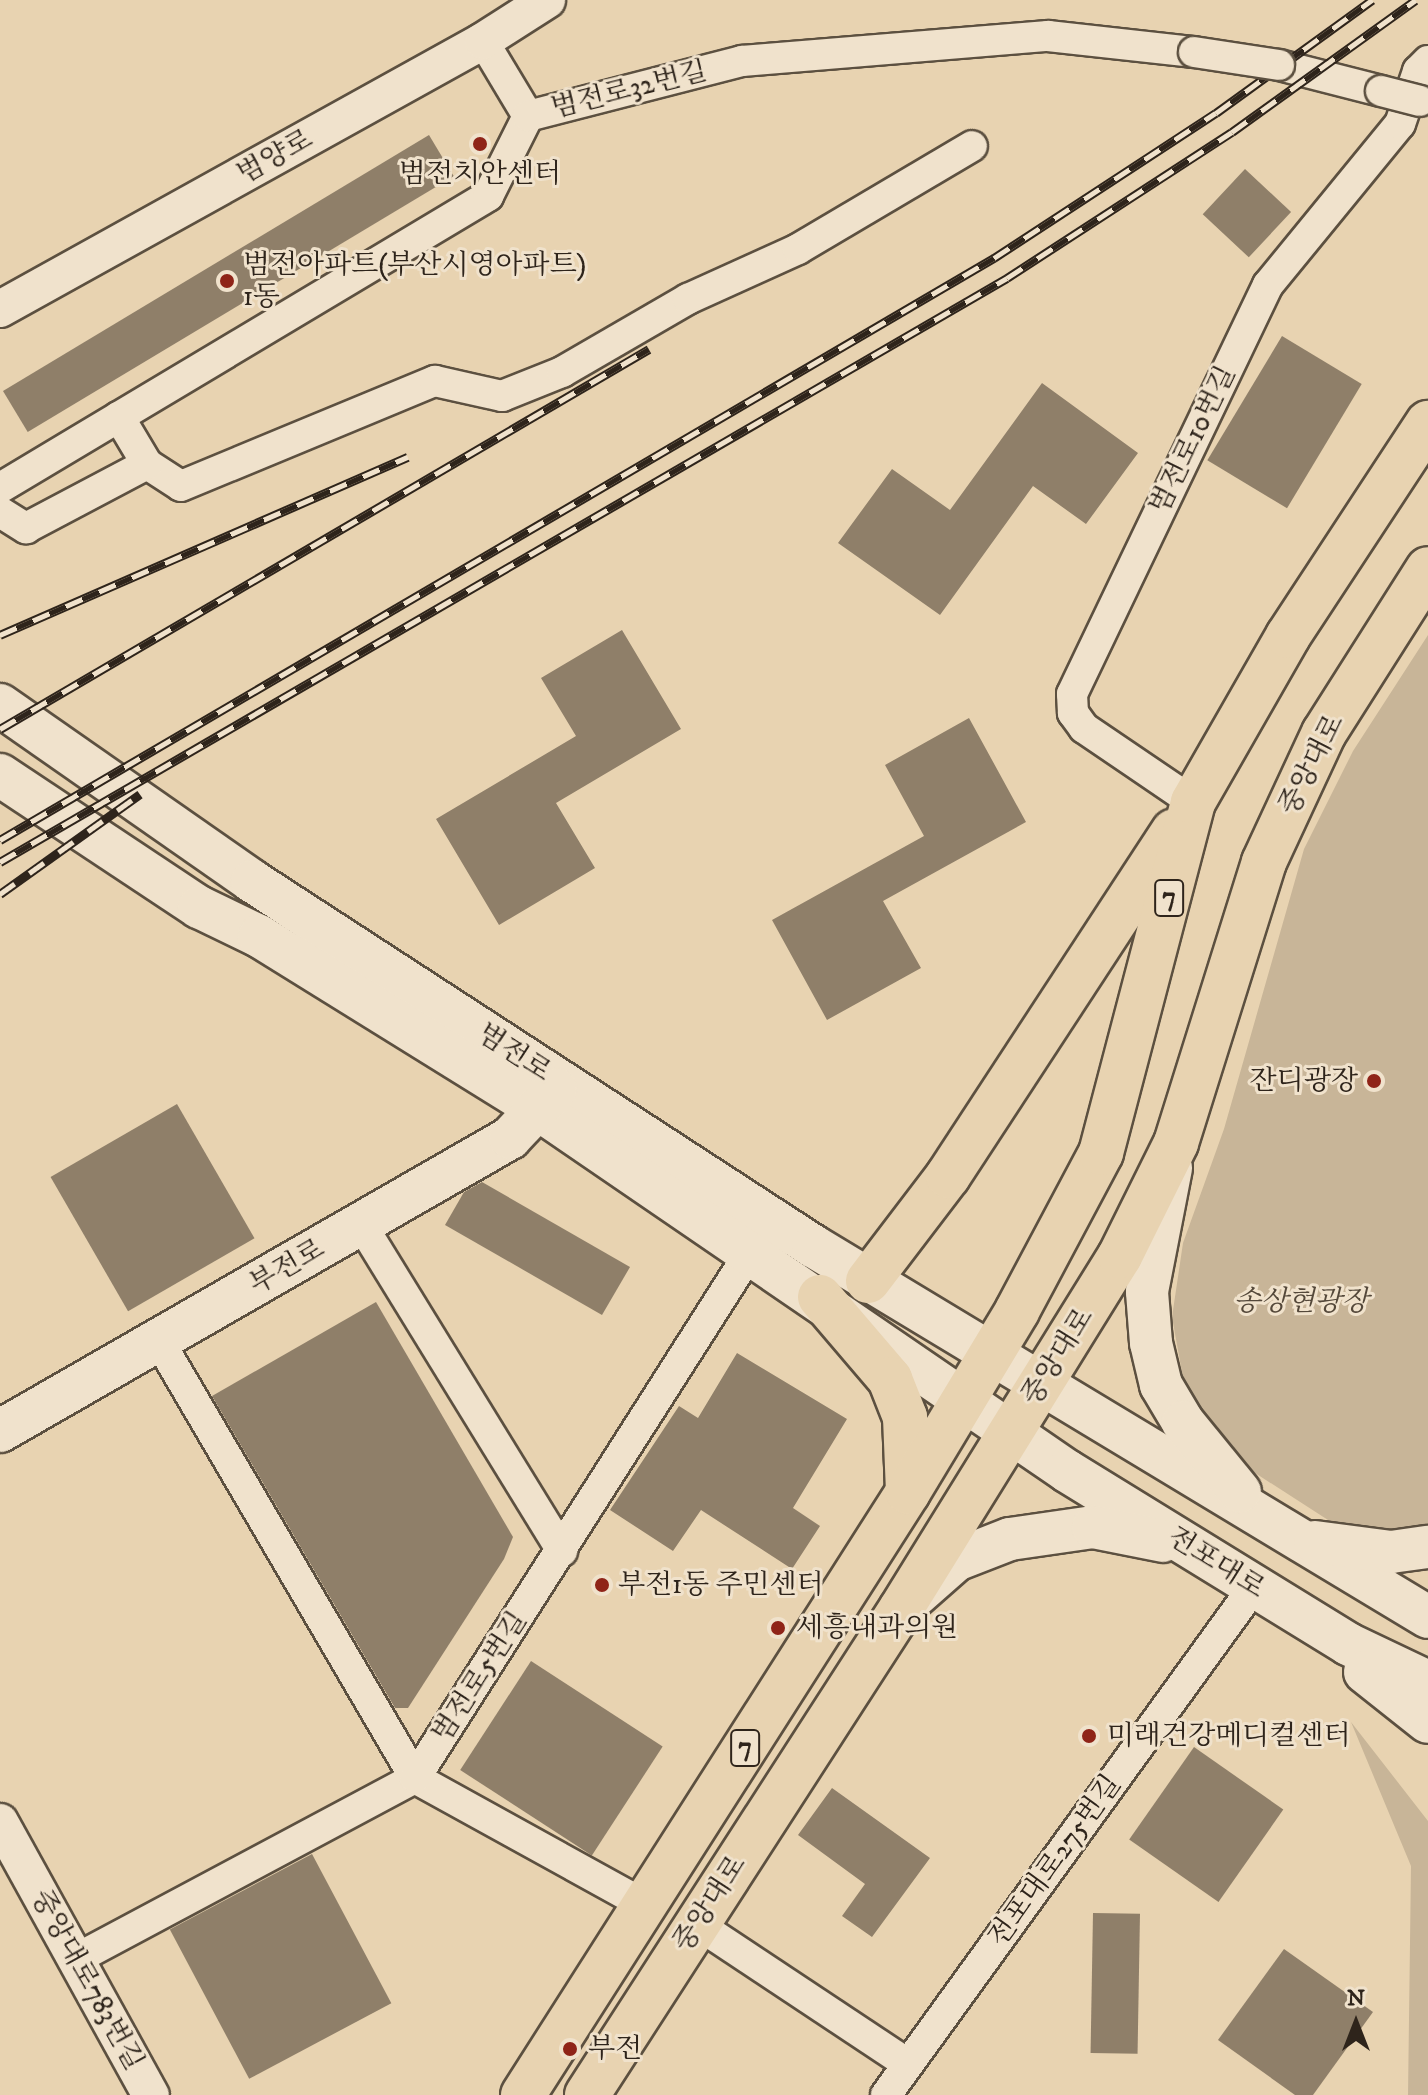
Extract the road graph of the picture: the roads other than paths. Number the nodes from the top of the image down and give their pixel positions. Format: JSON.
{"nodes":[{"id":1,"x":547,"y":0,"type":"edge"},
{"id":2,"x":483,"y":41,"type":"junction"},
{"id":3,"x":1428,"y":61,"type":"edge"},
{"id":4,"x":1420,"y":101,"type":"dead end"},
{"id":5,"x":528,"y":116,"type":"junction"},
{"id":6,"x":972,"y":146,"type":"dead end"},
{"id":7,"x":0,"y":309,"type":"edge"},
{"id":8,"x":119,"y":417,"type":"junction"},
{"id":9,"x":1428,"y":423,"type":"edge"},
{"id":10,"x":147,"y":464,"type":"junction"},
{"id":11,"x":0,"y":488,"type":"edge"},
{"id":12,"x":0,"y":512,"type":"edge"},
{"id":13,"x":1428,"y":569,"type":"edge"},
{"id":14,"x":0,"y":705,"type":"edge"},
{"id":15,"x":0,"y":775,"type":"edge"},
{"id":16,"x":1193,"y":802,"type":"junction"},
{"id":17,"x":549,"y":1096,"type":"junction"},
{"id":18,"x":1176,"y":1143,"type":"junction"},
{"id":19,"x":361,"y":1224,"type":"junction"},
{"id":20,"x":751,"y":1251,"type":"junction"},
{"id":21,"x":868,"y":1281,"type":"junction"},
{"id":22,"x":820,"y":1297,"type":"junction"},
{"id":23,"x":159,"y":1341,"type":"junction"},
{"id":24,"x":992,"y":1354,"type":"junction"},
{"id":25,"x":1040,"y":1384,"type":"junction"},
{"id":26,"x":964,"y":1399,"type":"junction"},
{"id":27,"x":0,"y":1431,"type":"edge"},
{"id":28,"x":1010,"y":1432,"type":"junction"},
{"id":29,"x":908,"y":1492,"type":"junction"},
{"id":30,"x":1275,"y":1528,"type":"junction"},
{"id":31,"x":1428,"y":1547,"type":"edge"},
{"id":32,"x":1192,"y":1548,"type":"junction"},
{"id":33,"x":562,"y":1551,"type":"junction"},
{"id":34,"x":1253,"y":1588,"type":"junction"},
{"id":35,"x":901,"y":1609,"type":"junction"},
{"id":36,"x":1428,"y":1617,"type":"edge"},
{"id":37,"x":1348,"y":1644,"type":"junction"},
{"id":38,"x":1428,"y":1682,"type":"edge"},
{"id":39,"x":1428,"y":1722,"type":"edge"},
{"id":40,"x":415,"y":1778,"type":"junction"},
{"id":41,"x":0,"y":1822,"type":"edge"},
{"id":42,"x":645,"y":1905,"type":"junction"},
{"id":43,"x":697,"y":1924,"type":"junction"},
{"id":44,"x":76,"y":1959,"type":"junction"},
{"id":45,"x":908,"y":2064,"type":"junction"},
{"id":46,"x":151,"y":2095,"type":"edge"},
{"id":47,"x":523,"y":2095,"type":"edge"},
{"id":48,"x":587,"y":2095,"type":"edge"},
{"id":49,"x":886,"y":2095,"type":"edge"}],
"edges":[{"from":1,"to":2,"type":"street","name":"범양로"},
{"from":2,"to":5,"type":"street"},
{"from":2,"to":7,"type":"street","name":"범양로"},
{"from":3,"to":16,"type":"street","name":"범전로10번길"},
{"from":4,"to":5,"type":"street","name":"범전로32번길","bridge":true},
{"from":5,"to":8,"type":"street","name":"범전로32번길"},
{"from":6,"to":10,"type":"street"},
{"from":8,"to":10,"type":"street"},
{"from":8,"to":11,"type":"street","name":"범전로32번길"},
{"from":9,"to":16,"type":"main road","name":"중앙대로","number":"7"},
{"from":10,"to":12,"type":"street"},
{"from":13,"to":18,"type":"main road","name":"중앙대로","number":"7"},
{"from":14,"to":17,"type":"main road","name":"범전로"},
{"from":15,"to":17,"type":"main road","name":"범전로"},
{"from":16,"to":21,"type":"main road"},
{"from":16,"to":24,"type":"main road","name":"중앙대로","number":"7"},
{"from":17,"to":19,"type":"main road","name":"부전로"},
{"from":17,"to":20,"type":"main road","name":"범전로"},
{"from":17,"to":21,"type":"main road","name":"범전로"},
{"from":18,"to":25,"type":"main road","name":"중앙대로","number":"7"},
{"from":18,"to":30,"type":"main road"},
{"from":19,"to":23,"type":"main road","name":"부전로"},
{"from":19,"to":33,"type":"street"},
{"from":20,"to":22,"type":"main road","name":"범전로"},
{"from":20,"to":33,"type":"street","name":"범전로5번길"},
{"from":21,"to":24,"type":"main road","name":"범전로"},
{"from":22,"to":26,"type":"main road","name":"범전로"},
{"from":22,"to":29,"type":"main road"},
{"from":23,"to":27,"type":"main road","name":"부전로"},
{"from":23,"to":40,"type":"street"},
{"from":24,"to":25,"type":"main road","name":"범전로"},
{"from":24,"to":26,"type":"main road","name":"중앙대로","number":"7"},
{"from":25,"to":28,"type":"main road","name":"중앙대로","number":"7"},
{"from":25,"to":30,"type":"main road"},
{"from":26,"to":28,"type":"main road","name":"범전로"},
{"from":26,"to":29,"type":"main road","name":"중앙대로","number":"7"},
{"from":28,"to":32,"type":"main road","name":"전포대로"},
{"from":28,"to":35,"type":"main road","name":"중앙대로","number":"7"},
{"from":29,"to":42,"type":"main road","name":"중앙대로","number":"7"},
{"from":30,"to":31,"type":"main road"},
{"from":30,"to":36,"type":"main road"},
{"from":32,"to":34,"type":"main road","name":"전포대로"},
{"from":32,"to":35,"type":"main road"},
{"from":33,"to":40,"type":"street","name":"범전로5번길"},
{"from":34,"to":37,"type":"main road","name":"전포대로"},
{"from":34,"to":45,"type":"street","name":"전포대로275번길"},
{"from":35,"to":43,"type":"main road","name":"중앙대로","number":"7"},
{"from":37,"to":38,"type":"main road","name":"전포대로"},
{"from":37,"to":39,"type":"main road"},
{"from":40,"to":42,"type":"street","name":"중앙대로"},
{"from":40,"to":44,"type":"street","name":"범전로5번길"},
{"from":41,"to":44,"type":"street","name":"중앙대로783번길"},
{"from":42,"to":47,"type":"main road","name":"중앙대로","number":"7"},
{"from":43,"to":45,"type":"street"},
{"from":43,"to":48,"type":"main road","name":"중앙대로","number":"7"},
{"from":44,"to":46,"type":"street","name":"중앙대로783번길"},
{"from":45,"to":49,"type":"street","name":"전포대로275번길"}]}
